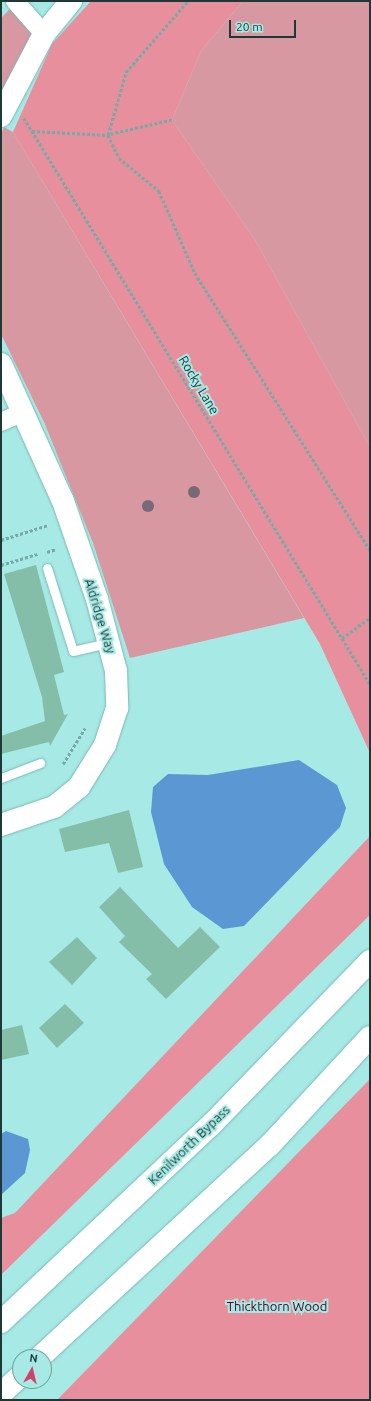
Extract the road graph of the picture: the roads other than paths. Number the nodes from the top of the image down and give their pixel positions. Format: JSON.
{"nodes":[{"id":1,"x":14,"y":1,"type":"edge"},
{"id":2,"x":71,"y":1,"type":"edge"},
{"id":3,"x":44,"y":34,"type":"junction"},
{"id":4,"x":1,"y":116,"type":"edge"},
{"id":5,"x":1,"y":364,"type":"edge"},
{"id":6,"x":23,"y":412,"type":"junction"},
{"id":7,"x":1,"y":422,"type":"edge"},
{"id":8,"x":47,"y":568,"type":"dead end"},
{"id":9,"x":109,"y":643,"type":"junction"},
{"id":10,"x":40,"y":763,"type":"dead end"},
{"id":11,"x":1,"y":778,"type":"edge"},
{"id":12,"x":1,"y":825,"type":"edge"},
{"id":13,"x":370,"y":961,"type":"edge"},
{"id":14,"x":370,"y":1037,"type":"edge"},
{"id":15,"x":1,"y":1322,"type":"edge"},
{"id":16,"x":49,"y":1349,"type":"edge"},
{"id":17,"x":12,"y":1384,"type":"edge"},
{"id":18,"x":1,"y":1394,"type":"edge"}],
"edges":[{"from":1,"to":3,"type":"street"},
{"from":2,"to":3,"type":"main road"},
{"from":3,"to":4,"type":"main road"},
{"from":5,"to":6,"type":"main road","name":"Aldridge Way"},
{"from":6,"to":7,"type":"street"},
{"from":6,"to":9,"type":"main road","name":"Aldridge Way"},
{"from":8,"to":9,"type":"lane"},
{"from":9,"to":12,"type":"main road","name":"Aldridge Way"},
{"from":10,"to":11,"type":"lane"},
{"from":13,"to":15,"type":"main road","name":"Kenilworth Bypass"},
{"from":14,"to":16,"type":"main road"},
{"from":17,"to":18,"type":"main road"}]}
